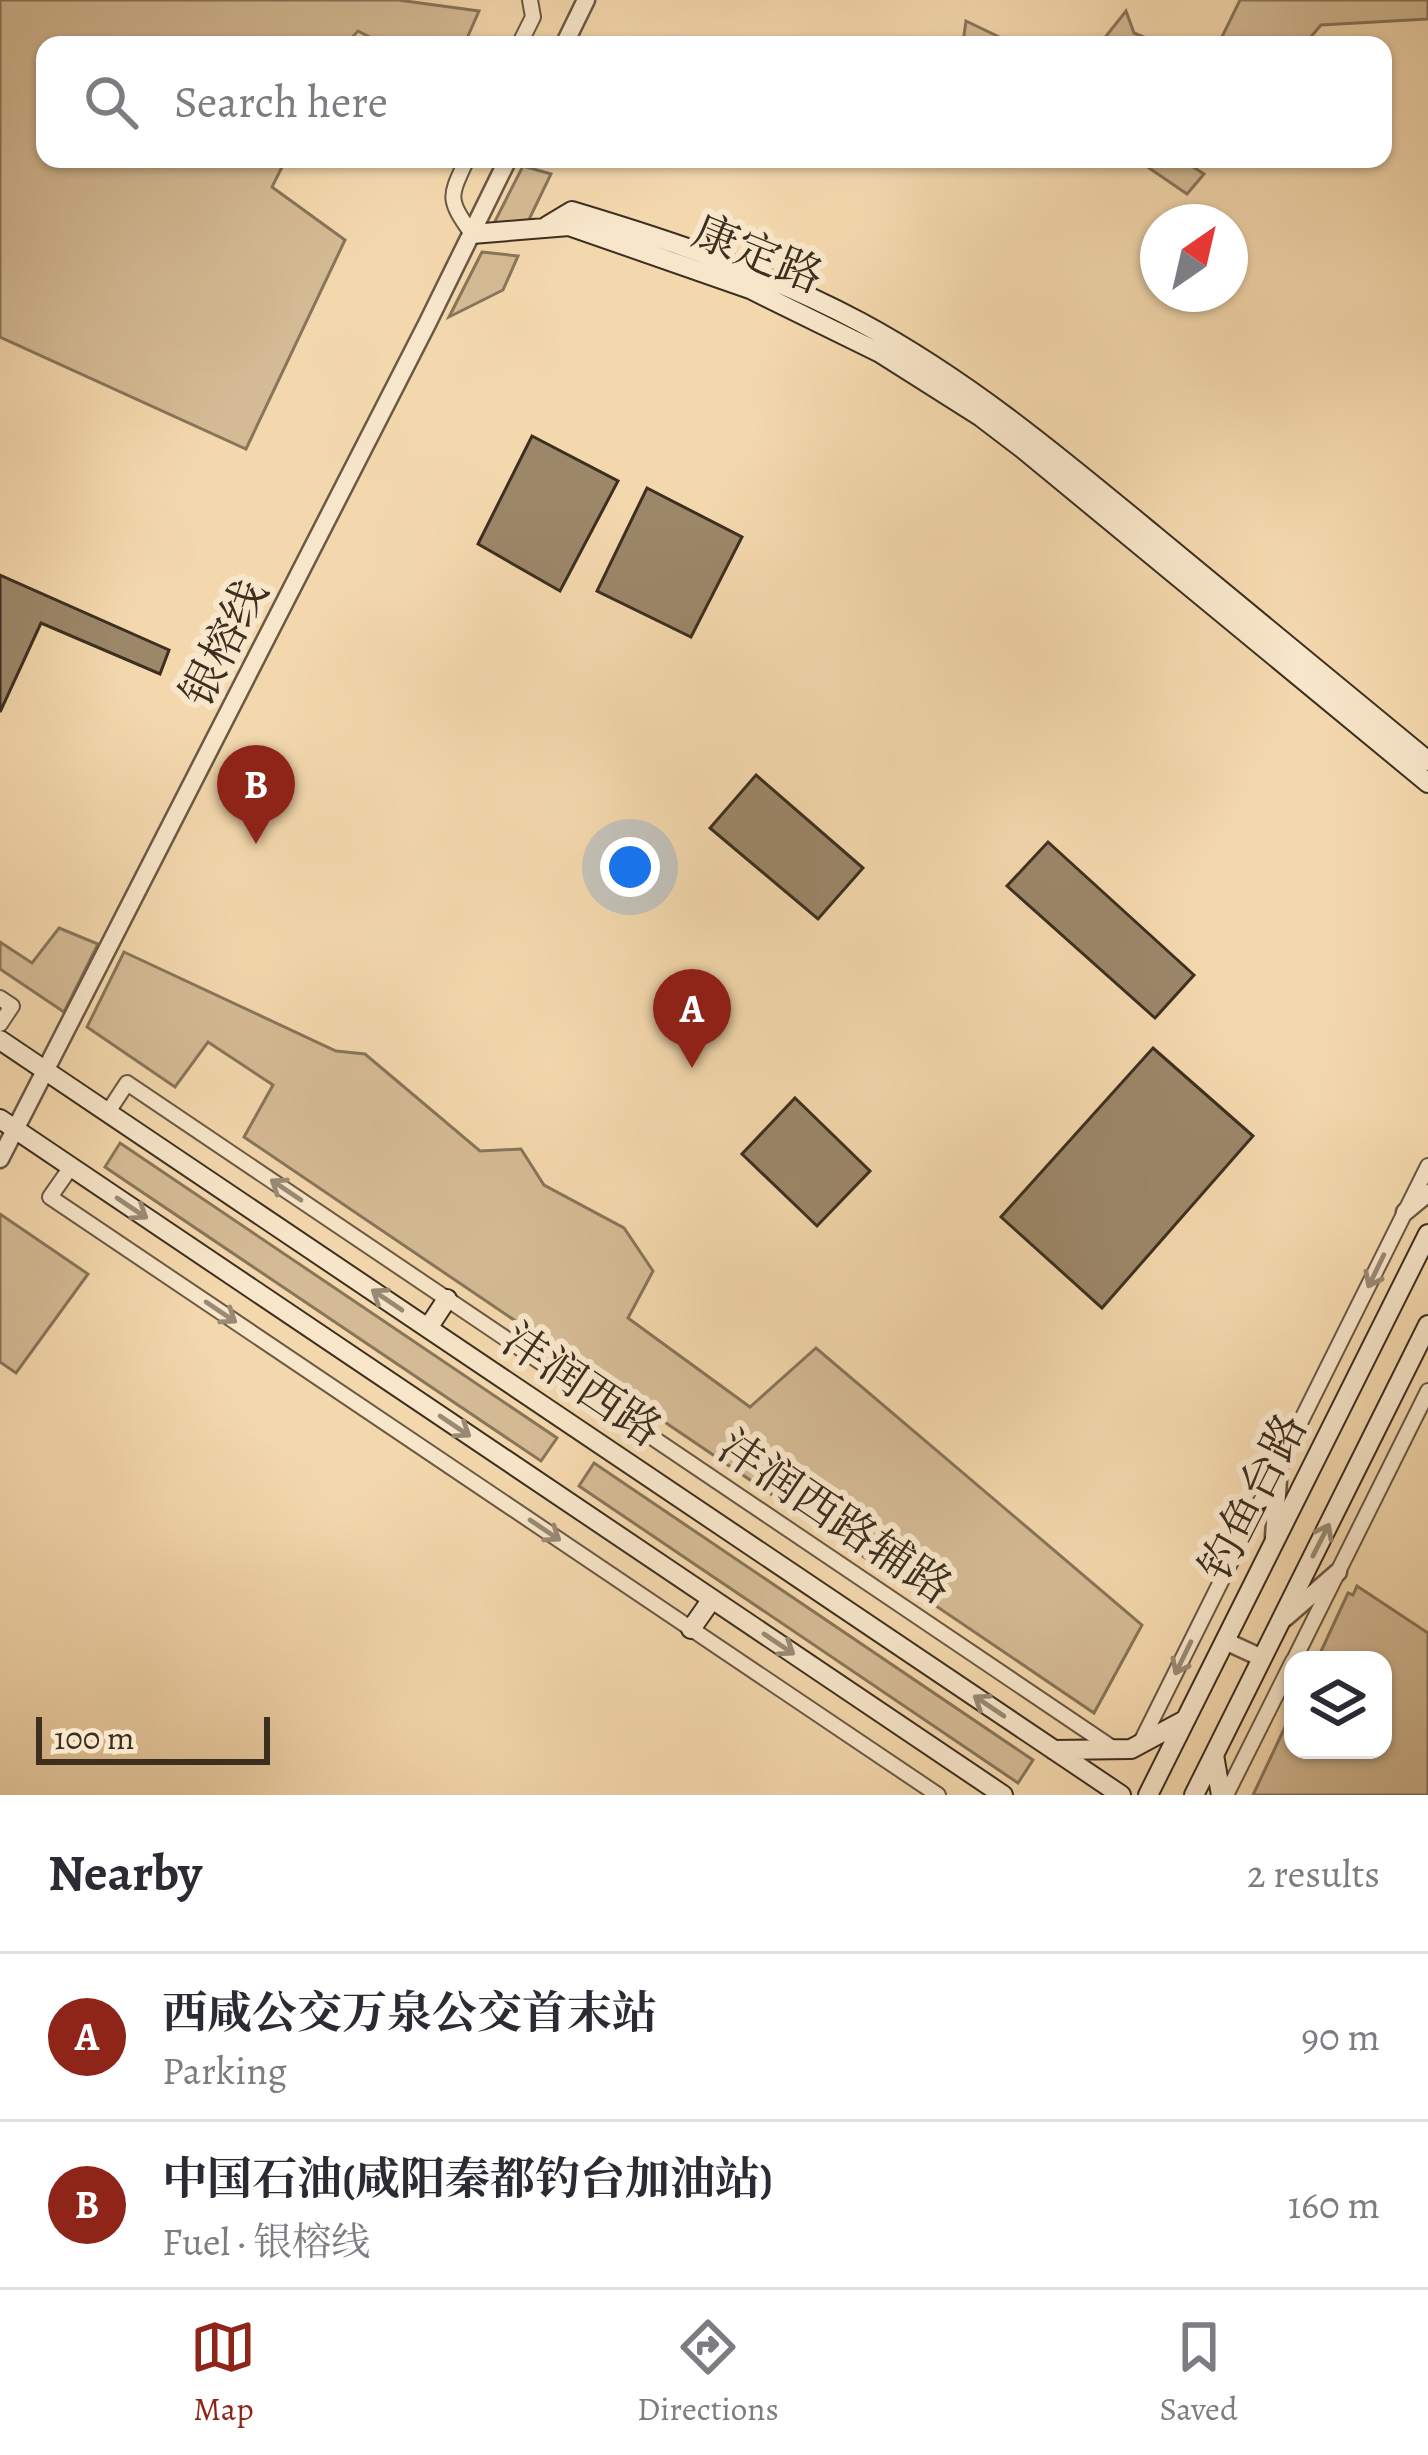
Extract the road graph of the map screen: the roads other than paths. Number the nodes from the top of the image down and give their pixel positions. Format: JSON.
{"nodes":[{"id":1,"x":530,"y":0,"type":"edge"},
{"id":2,"x":586,"y":0,"type":"edge"},
{"id":3,"x":524,"y":36,"type":"edge"},
{"id":4,"x":568,"y":36,"type":"edge"},
{"id":5,"x":463,"y":168,"type":"edge"},
{"id":6,"x":504,"y":168,"type":"edge"},
{"id":7,"x":541,"y":230,"type":"junction"},
{"id":8,"x":472,"y":234,"type":"junction"},
{"id":9,"x":1428,"y":761,"type":"edge"},
{"id":10,"x":1428,"y":783,"type":"edge"},
{"id":11,"x":0,"y":998,"type":"edge"},
{"id":12,"x":0,"y":1024,"type":"edge"},
{"id":13,"x":0,"y":1040,"type":"edge"},
{"id":14,"x":46,"y":1071,"type":"junction"},
{"id":15,"x":108,"y":1112,"type":"junction"},
{"id":16,"x":8,"y":1124,"type":"edge"},
{"id":17,"x":0,"y":1159,"type":"edge"},
{"id":18,"x":1428,"y":1166,"type":"edge"},
{"id":19,"x":71,"y":1167,"type":"junction"},
{"id":20,"x":1428,"y":1193,"type":"edge"},
{"id":21,"x":1405,"y":1212,"type":"junction"},
{"id":22,"x":1428,"y":1234,"type":"edge"},
{"id":23,"x":447,"y":1299,"type":"junction"},
{"id":24,"x":1428,"y":1325,"type":"edge"},
{"id":25,"x":428,"y":1328,"type":"junction"},
{"id":26,"x":1428,"y":1390,"type":"edge"},
{"id":27,"x":1279,"y":1466,"type":"junction"},
{"id":28,"x":1274,"y":1542,"type":"junction"},
{"id":29,"x":1338,"y":1572,"type":"junction"},
{"id":30,"x":712,"y":1599,"type":"junction"},
{"id":31,"x":1280,"y":1623,"type":"junction"},
{"id":32,"x":691,"y":1629,"type":"junction"},
{"id":33,"x":1225,"y":1641,"type":"junction"},
{"id":34,"x":1298,"y":1651,"type":"edge"},
{"id":35,"x":1262,"y":1658,"type":"junction"},
{"id":36,"x":1284,"y":1678,"type":"edge"},
{"id":37,"x":1185,"y":1720,"type":"junction"},
{"id":38,"x":1141,"y":1744,"type":"junction"},
{"id":39,"x":1114,"y":1749,"type":"junction"},
{"id":40,"x":1054,"y":1750,"type":"junction"},
{"id":41,"x":1214,"y":1755,"type":"junction"},
{"id":42,"x":938,"y":1795,"type":"edge"},
{"id":43,"x":1003,"y":1795,"type":"edge"},
{"id":44,"x":1120,"y":1795,"type":"edge"},
{"id":45,"x":1148,"y":1795,"type":"edge"},
{"id":46,"x":1194,"y":1795,"type":"edge"},
{"id":47,"x":1224,"y":1795,"type":"edge"}],
"edges":[{"from":1,"to":3,"type":"street"},
{"from":2,"to":4,"type":"street"},
{"from":5,"to":8,"type":"street"},
{"from":6,"to":8,"type":"street","name":"银榕线"},
{"from":7,"to":8,"type":"main road"},
{"from":7,"to":9,"type":"main road","name":"康定路"},
{"from":7,"to":10,"type":"main road","name":"康定路"},
{"from":8,"to":14,"type":"street","name":"银榕线"},
{"from":11,"to":12,"type":"street"},
{"from":13,"to":14,"type":"main road","name":"沣润西路"},
{"from":14,"to":15,"type":"main road","name":"沣润西路"},
{"from":14,"to":16,"type":"street","name":"银榕线"},
{"from":23,"to":15,"type":"street","name":"沣润西路辅路","one_way":true},
{"from":25,"to":15,"type":"main road","name":"沣润西路","one_way":true},
{"from":16,"to":17,"type":"street","name":"银榕线"},
{"from":16,"to":19,"type":"main road"},
{"from":18,"to":21,"type":"street"},
{"from":19,"to":30,"type":"main road","one_way":true},
{"from":19,"to":32,"type":"street","one_way":true},
{"from":20,"to":21,"type":"street"},
{"from":21,"to":27,"type":"street","one_way":true},
{"from":22,"to":28,"type":"main road","name":"钓鱼台路"},
{"from":23,"to":25,"type":"main road"},
{"from":23,"to":39,"type":"street","name":"沣润西路辅路"},
{"from":31,"to":24,"type":"main road","name":"钓鱼台路","one_way":true},
{"from":40,"to":25,"type":"main road","name":"沣润西路","one_way":true},
{"from":26,"to":29,"type":"street"},
{"from":27,"to":28,"type":"street"},
{"from":27,"to":38,"type":"street","one_way":true},
{"from":28,"to":33,"type":"main road","name":"钓鱼台路"},
{"from":29,"to":31,"type":"street"},
{"from":29,"to":34,"type":"street"},
{"from":30,"to":32,"type":"main road"},
{"from":30,"to":43,"type":"main road","one_way":true},
{"from":31,"to":35,"type":"main road","name":"钓鱼台路"},
{"from":32,"to":42,"type":"street"},
{"from":33,"to":35,"type":"street"},
{"from":33,"to":37,"type":"main road","name":"钓鱼台路"},
{"from":35,"to":41,"type":"main road","name":"钓鱼台路"},
{"from":36,"to":47,"type":"street"},
{"from":37,"to":38,"type":"main road"},
{"from":37,"to":45,"type":"main road","name":"钓鱼台路"},
{"from":38,"to":39,"type":"main road"},
{"from":39,"to":40,"type":"main road"},
{"from":40,"to":44,"type":"main road","name":"沣润西路"},
{"from":41,"to":46,"type":"main road","name":"钓鱼台路"},
{"from":41,"to":47,"type":"main road"}]}
